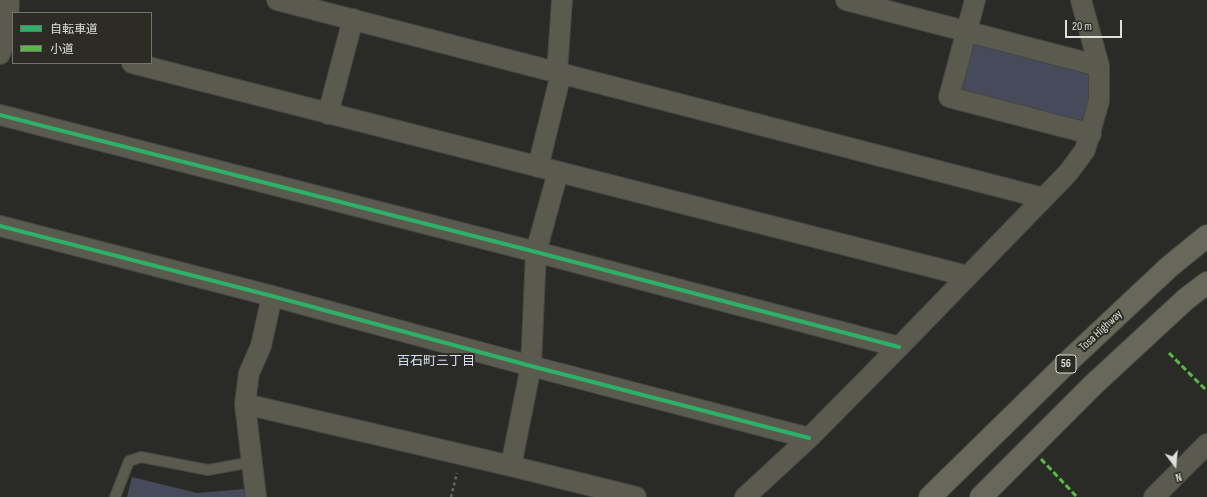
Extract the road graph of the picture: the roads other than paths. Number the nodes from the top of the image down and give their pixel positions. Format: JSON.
{"nodes":[{"id":1,"x":9,"y":0,"type":"edge"},
{"id":2,"x":277,"y":0,"type":"edge"},
{"id":3,"x":562,"y":0,"type":"edge"},
{"id":4,"x":846,"y":0,"type":"edge"},
{"id":5,"x":975,"y":0,"type":"edge"},
{"id":6,"x":1081,"y":0,"type":"edge"},
{"id":7,"x":344,"y":11,"type":"edge"},
{"id":8,"x":967,"y":31,"type":"junction"},
{"id":9,"x":10,"y":32,"type":"edge"},
{"id":10,"x":0,"y":54,"type":"edge"},
{"id":11,"x":136,"y":64,"type":"edge"},
{"id":12,"x":1099,"y":66,"type":"junction"},
{"id":13,"x":559,"y":74,"type":"junction"},
{"id":14,"x":328,"y":114,"type":"junction"},
{"id":15,"x":0,"y":115,"type":"edge"},
{"id":16,"x":1091,"y":134,"type":"junction"},
{"id":17,"x":538,"y":167,"type":"junction"},
{"id":18,"x":558,"y":172,"type":"junction"},
{"id":19,"x":1043,"y":198,"type":"junction"},
{"id":20,"x":0,"y":226,"type":"edge"},
{"id":21,"x":1207,"y":236,"type":"edge"},
{"id":22,"x":536,"y":252,"type":"junction"},
{"id":23,"x":967,"y":276,"type":"junction"},
{"id":24,"x":1207,"y":283,"type":"edge"},
{"id":25,"x":272,"y":296,"type":"junction"},
{"id":26,"x":899,"y":346,"type":"junction"},
{"id":27,"x":531,"y":366,"type":"junction"},
{"id":28,"x":246,"y":404,"type":"junction"},
{"id":29,"x":809,"y":438,"type":"junction"},
{"id":30,"x":1207,"y":444,"type":"edge"},
{"id":31,"x":252,"y":462,"type":"junction"},
{"id":32,"x":511,"y":466,"type":"junction"},
{"id":33,"x":115,"y":497,"type":"edge"},
{"id":34,"x":256,"y":497,"type":"edge"},
{"id":35,"x":636,"y":497,"type":"edge"},
{"id":36,"x":745,"y":497,"type":"edge"},
{"id":37,"x":930,"y":497,"type":"edge"},
{"id":38,"x":981,"y":497,"type":"edge"},
{"id":39,"x":1154,"y":497,"type":"edge"}],
"edges":[{"from":1,"to":9,"type":"street"},
{"from":2,"to":7,"type":"street"},
{"from":3,"to":13,"type":"street"},
{"from":4,"to":8,"type":"street"},
{"from":5,"to":8,"type":"street"},
{"from":6,"to":12,"type":"street"},
{"from":7,"to":13,"type":"street"},
{"from":7,"to":14,"type":"street"},
{"from":8,"to":12,"type":"street"},
{"from":8,"to":16,"type":"street"},
{"from":9,"to":10,"type":"street"},
{"from":11,"to":14,"type":"street"},
{"from":12,"to":16,"type":"street"},
{"from":13,"to":17,"type":"street"},
{"from":13,"to":19,"type":"street"},
{"from":14,"to":17,"type":"street"},
{"from":15,"to":22,"type":"street"},
{"from":16,"to":19,"type":"street"},
{"from":17,"to":18,"type":"street"},
{"from":18,"to":22,"type":"street"},
{"from":18,"to":23,"type":"street"},
{"from":19,"to":23,"type":"street"},
{"from":20,"to":25,"type":"street"},
{"from":21,"to":37,"type":"highway","name":"Tosa Highway","number":"56"},
{"from":22,"to":26,"type":"street"},
{"from":22,"to":27,"type":"street"},
{"from":23,"to":26,"type":"street"},
{"from":24,"to":38,"type":"highway"},
{"from":25,"to":27,"type":"street"},
{"from":25,"to":28,"type":"street"},
{"from":26,"to":29,"type":"street"},
{"from":27,"to":29,"type":"street"},
{"from":27,"to":32,"type":"street"},
{"from":28,"to":31,"type":"street"},
{"from":28,"to":32,"type":"street"},
{"from":29,"to":36,"type":"street"},
{"from":30,"to":39,"type":"street"},
{"from":31,"to":33,"type":"lane"},
{"from":31,"to":34,"type":"street"},
{"from":32,"to":35,"type":"street"}]}
